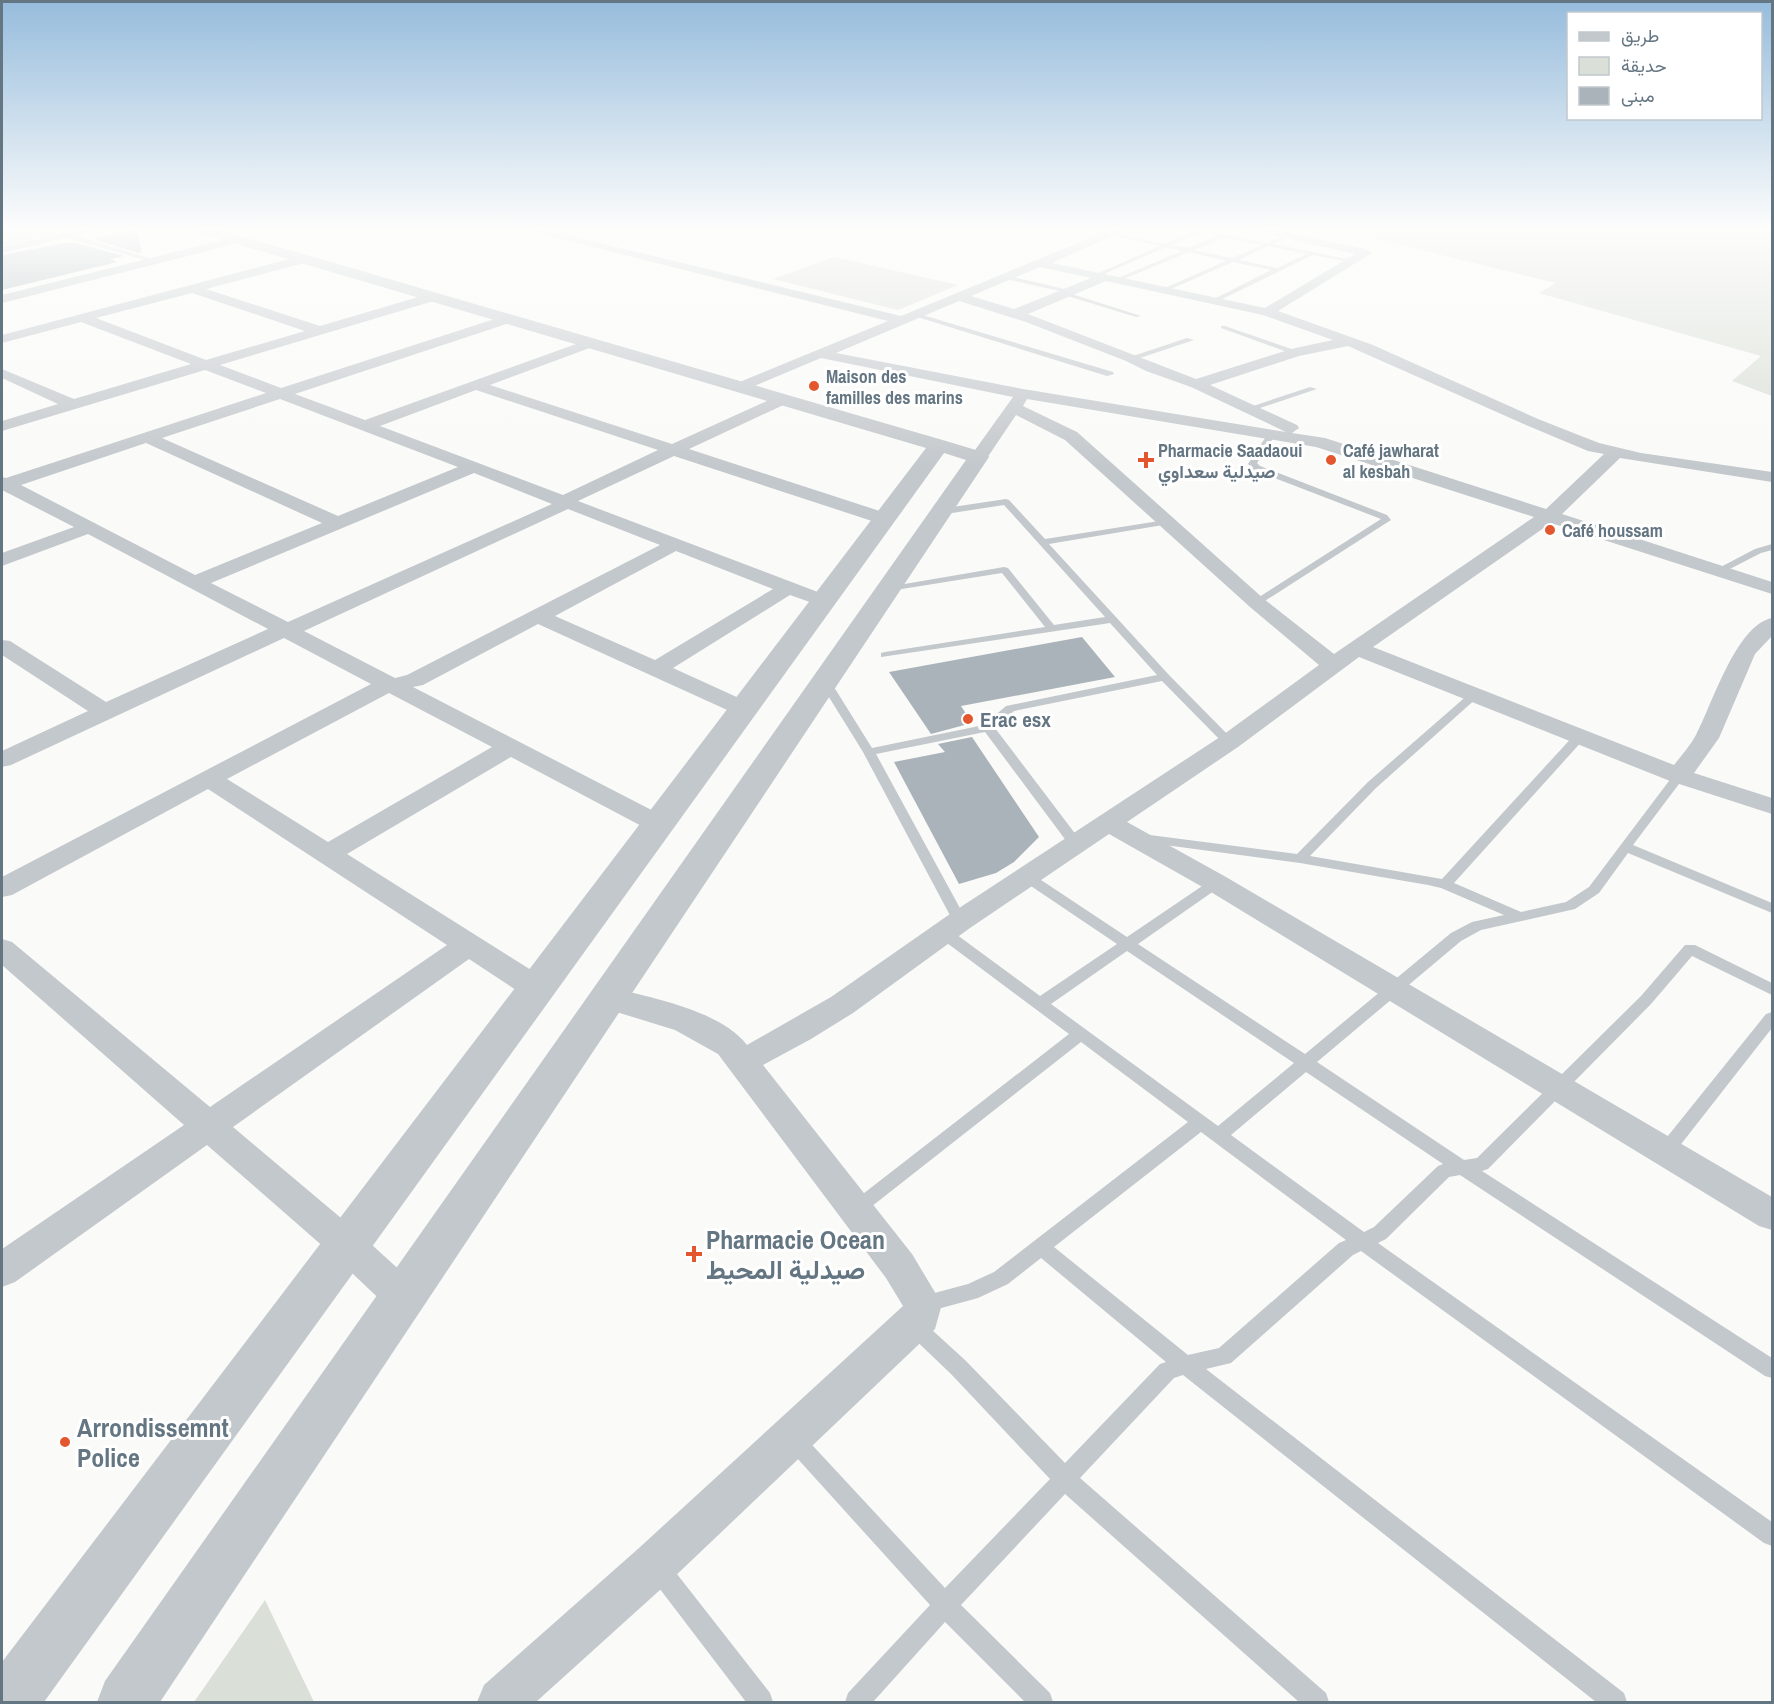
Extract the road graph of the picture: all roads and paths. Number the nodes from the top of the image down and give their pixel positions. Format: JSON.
{"nodes":[{"id":1,"x":123,"y":308,"type":"edge"},
{"id":2,"x":250,"y":308,"type":"edge"},
{"id":3,"x":397,"y":308,"type":"edge"},
{"id":4,"x":468,"y":308,"type":"edge"},
{"id":5,"x":868,"y":308,"type":"edge"},
{"id":6,"x":933,"y":308,"type":"edge"},
{"id":7,"x":994,"y":308,"type":"edge"},
{"id":8,"x":1031,"y":308,"type":"edge"},
{"id":9,"x":1112,"y":308,"type":"edge"},
{"id":10,"x":1242,"y":308,"type":"edge"},
{"id":11,"x":1275,"y":308,"type":"edge"},
{"id":12,"x":1267,"y":312,"type":"junction"},
{"id":13,"x":1015,"y":314,"type":"junction"},
{"id":14,"x":1138,"y":316,"type":"dead end"},
{"id":15,"x":909,"y":317,"type":"junction"},
{"id":16,"x":83,"y":318,"type":"junction"},
{"id":17,"x":507,"y":319,"type":"junction"},
{"id":18,"x":1223,"y":327,"type":"dead end"},
{"id":19,"x":320,"y":331,"type":"junction"},
{"id":20,"x":2,"y":339,"type":"edge"},
{"id":21,"x":1190,"y":339,"type":"dead end"},
{"id":22,"x":1350,"y":341,"type":"junction"},
{"id":23,"x":590,"y":343,"type":"junction"},
{"id":24,"x":1296,"y":352,"type":"junction"},
{"id":25,"x":821,"y":354,"type":"junction"},
{"id":26,"x":1131,"y":358,"type":"junction"},
{"id":27,"x":207,"y":365,"type":"junction"},
{"id":28,"x":2,"y":374,"type":"edge"},
{"id":29,"x":1110,"y":374,"type":"dead end"},
{"id":30,"x":1196,"y":384,"type":"junction"},
{"id":31,"x":475,"y":385,"type":"junction"},
{"id":32,"x":742,"y":386,"type":"junction"},
{"id":33,"x":1313,"y":388,"type":"dead end"},
{"id":34,"x":279,"y":394,"type":"junction"},
{"id":35,"x":784,"y":399,"type":"junction"},
{"id":36,"x":1018,"y":401,"type":"junction"},
{"id":37,"x":73,"y":405,"type":"junction"},
{"id":38,"x":1251,"y":408,"type":"junction"},
{"id":39,"x":2,"y":426,"type":"edge"},
{"id":40,"x":364,"y":426,"type":"junction"},
{"id":41,"x":1272,"y":434,"type":"junction"},
{"id":42,"x":147,"y":437,"type":"junction"},
{"id":43,"x":1319,"y":442,"type":"junction"},
{"id":44,"x":939,"y":445,"type":"junction"},
{"id":45,"x":671,"y":451,"type":"junction"},
{"id":46,"x":1615,"y":453,"type":"junction"},
{"id":47,"x":979,"y":456,"type":"junction"},
{"id":48,"x":471,"y":468,"type":"junction"},
{"id":49,"x":1773,"y":477,"type":"edge"},
{"id":50,"x":2,"y":484,"type":"edge"},
{"id":51,"x":564,"y":503,"type":"junction"},
{"id":52,"x":939,"y":512,"type":"junction"},
{"id":53,"x":1549,"y":516,"type":"junction"},
{"id":54,"x":885,"y":519,"type":"junction"},
{"id":55,"x":1169,"y":521,"type":"junction"},
{"id":56,"x":337,"y":523,"type":"junction"},
{"id":57,"x":88,"y":528,"type":"junction"},
{"id":58,"x":1042,"y":542,"type":"junction"},
{"id":59,"x":674,"y":545,"type":"junction"},
{"id":60,"x":1773,"y":547,"type":"edge"},
{"id":61,"x":2,"y":560,"type":"edge"},
{"id":62,"x":1718,"y":571,"type":"junction"},
{"id":63,"x":195,"y":582,"type":"junction"},
{"id":64,"x":788,"y":588,"type":"junction"},
{"id":65,"x":1773,"y":588,"type":"edge"},
{"id":66,"x":887,"y":590,"type":"junction"},
{"id":67,"x":824,"y":601,"type":"junction"},
{"id":68,"x":1257,"y":603,"type":"junction"},
{"id":69,"x":537,"y":616,"type":"junction"},
{"id":70,"x":1114,"y":619,"type":"junction"},
{"id":71,"x":1773,"y":624,"type":"edge"},
{"id":72,"x":1052,"y":628,"type":"junction"},
{"id":73,"x":286,"y":630,"type":"junction"},
{"id":74,"x":2,"y":646,"type":"edge"},
{"id":75,"x":1356,"y":648,"type":"junction"},
{"id":76,"x":885,"y":655,"type":"dead end"},
{"id":77,"x":1333,"y":665,"type":"junction"},
{"id":78,"x":656,"y":669,"type":"junction"},
{"id":79,"x":1165,"y":677,"type":"junction"},
{"id":80,"x":825,"y":681,"type":"junction"},
{"id":81,"x":394,"y":685,"type":"junction"},
{"id":82,"x":1474,"y":695,"type":"junction"},
{"id":83,"x":744,"y":709,"type":"junction"},
{"id":84,"x":105,"y":712,"type":"junction"},
{"id":85,"x":988,"y":729,"type":"junction"},
{"id":86,"x":1580,"y":736,"type":"junction"},
{"id":87,"x":1229,"y":742,"type":"junction"},
{"id":88,"x":510,"y":747,"type":"junction"},
{"id":89,"x":869,"y":752,"type":"junction"},
{"id":90,"x":2,"y":760,"type":"edge"},
{"id":91,"x":1679,"y":776,"type":"junction"},
{"id":92,"x":210,"y":778,"type":"junction"},
{"id":93,"x":1773,"y":806,"type":"edge"},
{"id":94,"x":1107,"y":822,"type":"junction"},
{"id":95,"x":658,"y":824,"type":"junction"},
{"id":96,"x":1134,"y":837,"type":"junction"},
{"id":97,"x":1075,"y":843,"type":"junction"},
{"id":98,"x":1626,"y":847,"type":"junction"},
{"id":99,"x":328,"y":854,"type":"junction"},
{"id":100,"x":1300,"y":859,"type":"junction"},
{"id":101,"x":1027,"y":877,"type":"junction"},
{"id":102,"x":1216,"y":883,"type":"junction"},
{"id":103,"x":1445,"y":884,"type":"junction"},
{"id":104,"x":2,"y":888,"type":"edge"},
{"id":105,"x":1773,"y":908,"type":"edge"},
{"id":106,"x":1520,"y":917,"type":"junction"},
{"id":107,"x":952,"y":927,"type":"junction"},
{"id":108,"x":1127,"y":944,"type":"junction"},
{"id":109,"x":467,"y":946,"type":"junction"},
{"id":110,"x":2,"y":949,"type":"edge"},
{"id":111,"x":536,"y":988,"type":"junction"},
{"id":112,"x":1773,"y":989,"type":"edge"},
{"id":113,"x":1394,"y":990,"type":"junction"},
{"id":114,"x":608,"y":998,"type":"junction"},
{"id":115,"x":1040,"y":1004,"type":"junction"},
{"id":116,"x":1773,"y":1018,"type":"edge"},
{"id":117,"x":1080,"y":1034,"type":"junction"},
{"id":118,"x":743,"y":1061,"type":"junction"},
{"id":119,"x":1305,"y":1062,"type":"junction"},
{"id":120,"x":1558,"y":1089,"type":"junction"},
{"id":121,"x":1201,"y":1122,"type":"junction"},
{"id":122,"x":207,"y":1127,"type":"junction"},
{"id":123,"x":1219,"y":1135,"type":"junction"},
{"id":124,"x":1665,"y":1152,"type":"junction"},
{"id":125,"x":1461,"y":1167,"type":"junction"},
{"id":126,"x":856,"y":1209,"type":"junction"},
{"id":127,"x":1773,"y":1215,"type":"edge"},
{"id":128,"x":1363,"y":1242,"type":"junction"},
{"id":129,"x":347,"y":1245,"type":"junction"},
{"id":130,"x":1042,"y":1248,"type":"junction"},
{"id":131,"x":2,"y":1270,"type":"edge"},
{"id":132,"x":403,"y":1298,"type":"junction"},
{"id":133,"x":918,"y":1314,"type":"junction"},
{"id":134,"x":1185,"y":1365,"type":"junction"},
{"id":135,"x":1773,"y":1369,"type":"edge"},
{"id":136,"x":791,"y":1436,"type":"junction"},
{"id":137,"x":1065,"y":1479,"type":"junction"},
{"id":138,"x":1773,"y":1535,"type":"edge"},
{"id":139,"x":655,"y":1564,"type":"junction"},
{"id":140,"x":945,"y":1605,"type":"junction"},
{"id":141,"x":8,"y":1702,"type":"edge"},
{"id":142,"x":126,"y":1702,"type":"edge"},
{"id":143,"x":501,"y":1702,"type":"edge"},
{"id":144,"x":761,"y":1702,"type":"edge"},
{"id":145,"x":857,"y":1702,"type":"edge"},
{"id":146,"x":1041,"y":1702,"type":"edge"},
{"id":147,"x":1317,"y":1702,"type":"edge"},
{"id":148,"x":1615,"y":1702,"type":"edge"}],
"edges":[{"from":1,"to":16,"type":"street"},
{"from":2,"to":19,"type":"street"},
{"from":3,"to":19,"type":"street"},
{"from":4,"to":17,"type":"street"},
{"from":5,"to":15,"type":"street"},
{"from":6,"to":15,"type":"street"},
{"from":7,"to":13,"type":"street"},
{"from":8,"to":13,"type":"street"},
{"from":9,"to":14,"type":"lane"},
{"from":10,"to":12,"type":"street"},
{"from":11,"to":12,"type":"street"},
{"from":12,"to":22,"type":"street"},
{"from":13,"to":26,"type":"street"},
{"from":15,"to":25,"type":"street"},
{"from":15,"to":29,"type":"lane"},
{"from":16,"to":20,"type":"street"},
{"from":16,"to":27,"type":"street"},
{"from":17,"to":23,"type":"street"},
{"from":17,"to":34,"type":"street"},
{"from":18,"to":24,"type":"lane"},
{"from":19,"to":27,"type":"street"},
{"from":21,"to":26,"type":"lane"},
{"from":22,"to":24,"type":"street"},
{"from":22,"to":46,"type":"street"},
{"from":23,"to":31,"type":"street"},
{"from":23,"to":32,"type":"street"},
{"from":24,"to":30,"type":"street"},
{"from":25,"to":32,"type":"street"},
{"from":25,"to":36,"type":"street"},
{"from":26,"to":30,"type":"street"},
{"from":27,"to":34,"type":"street"},
{"from":27,"to":37,"type":"street"},
{"from":28,"to":37,"type":"street"},
{"from":30,"to":38,"type":"street"},
{"from":31,"to":40,"type":"street"},
{"from":31,"to":45,"type":"street"},
{"from":32,"to":35,"type":"street"},
{"from":33,"to":38,"type":"lane"},
{"from":34,"to":40,"type":"street"},
{"from":34,"to":42,"type":"street"},
{"from":35,"to":44,"type":"street"},
{"from":35,"to":45,"type":"street"},
{"from":36,"to":41,"type":"street"},
{"from":36,"to":47,"type":"street"},
{"from":36,"to":55,"type":"street"},
{"from":37,"to":39,"type":"street"},
{"from":38,"to":43,"type":"street"},
{"from":40,"to":48,"type":"street"},
{"from":41,"to":43,"type":"street"},
{"from":41,"to":68,"type":"lane"},
{"from":42,"to":50,"type":"street"},
{"from":42,"to":56,"type":"street"},
{"from":43,"to":53,"type":"street"},
{"from":44,"to":47,"type":"street"},
{"from":44,"to":54,"type":"street"},
{"from":45,"to":51,"type":"street"},
{"from":45,"to":54,"type":"street"},
{"from":46,"to":49,"type":"street"},
{"from":46,"to":53,"type":"street"},
{"from":47,"to":52,"type":"street"},
{"from":48,"to":51,"type":"street"},
{"from":48,"to":56,"type":"street"},
{"from":50,"to":57,"type":"street"},
{"from":51,"to":59,"type":"street"},
{"from":51,"to":73,"type":"street"},
{"from":52,"to":58,"type":"lane"},
{"from":52,"to":66,"type":"street"},
{"from":53,"to":62,"type":"street"},
{"from":53,"to":75,"type":"street"},
{"from":54,"to":67,"type":"street"},
{"from":55,"to":58,"type":"lane"},
{"from":55,"to":68,"type":"street"},
{"from":56,"to":63,"type":"street"},
{"from":57,"to":61,"type":"street"},
{"from":57,"to":63,"type":"street"},
{"from":58,"to":70,"type":"lane"},
{"from":59,"to":64,"type":"street"},
{"from":59,"to":69,"type":"street"},
{"from":60,"to":62,"type":"lane"},
{"from":62,"to":65,"type":"street"},
{"from":63,"to":73,"type":"street"},
{"from":64,"to":67,"type":"street"},
{"from":64,"to":78,"type":"street"},
{"from":66,"to":72,"type":"lane"},
{"from":66,"to":80,"type":"street"},
{"from":67,"to":83,"type":"street"},
{"from":68,"to":77,"type":"street"},
{"from":69,"to":78,"type":"street"},
{"from":69,"to":81,"type":"street"},
{"from":70,"to":72,"type":"lane"},
{"from":70,"to":79,"type":"lane"},
{"from":71,"to":91,"type":"street"},
{"from":72,"to":76,"type":"lane"},
{"from":73,"to":81,"type":"street"},
{"from":73,"to":84,"type":"street"},
{"from":74,"to":84,"type":"street"},
{"from":75,"to":77,"type":"street"},
{"from":75,"to":82,"type":"street"},
{"from":77,"to":87,"type":"street"},
{"from":78,"to":83,"type":"street"},
{"from":79,"to":85,"type":"lane"},
{"from":79,"to":87,"type":"lane"},
{"from":80,"to":89,"type":"lane"},
{"from":80,"to":114,"type":"street"},
{"from":81,"to":88,"type":"street"},
{"from":81,"to":92,"type":"street"},
{"from":82,"to":86,"type":"street"},
{"from":82,"to":100,"type":"lane"},
{"from":83,"to":95,"type":"street"},
{"from":84,"to":90,"type":"street"},
{"from":85,"to":89,"type":"lane"},
{"from":85,"to":97,"type":"lane"},
{"from":86,"to":91,"type":"street"},
{"from":86,"to":103,"type":"lane"},
{"from":87,"to":94,"type":"street"},
{"from":88,"to":95,"type":"street"},
{"from":88,"to":99,"type":"street"},
{"from":89,"to":107,"type":"lane"},
{"from":91,"to":93,"type":"street"},
{"from":91,"to":98,"type":"lane"},
{"from":92,"to":99,"type":"street"},
{"from":92,"to":104,"type":"street"},
{"from":94,"to":96,"type":"street"},
{"from":94,"to":97,"type":"street"},
{"from":95,"to":111,"type":"street"},
{"from":96,"to":100,"type":"lane"},
{"from":96,"to":102,"type":"street"},
{"from":97,"to":101,"type":"street"},
{"from":98,"to":105,"type":"lane"},
{"from":98,"to":106,"type":"lane"},
{"from":99,"to":109,"type":"street"},
{"from":100,"to":103,"type":"lane"},
{"from":101,"to":107,"type":"street"},
{"from":101,"to":108,"type":"lane"},
{"from":102,"to":108,"type":"lane"},
{"from":102,"to":113,"type":"street"},
{"from":103,"to":106,"type":"lane"},
{"from":106,"to":113,"type":"lane"},
{"from":107,"to":115,"type":"lane"},
{"from":107,"to":118,"type":"street"},
{"from":108,"to":115,"type":"lane"},
{"from":108,"to":119,"type":"lane"},
{"from":109,"to":111,"type":"street"},
{"from":109,"to":122,"type":"street"},
{"from":110,"to":122,"type":"street"},
{"from":111,"to":129,"type":"street"},
{"from":112,"to":120,"type":"lane"},
{"from":113,"to":119,"type":"lane"},
{"from":113,"to":120,"type":"street"},
{"from":114,"to":118,"type":"street"},
{"from":114,"to":132,"type":"street"},
{"from":115,"to":117,"type":"lane"},
{"from":116,"to":124,"type":"lane"},
{"from":117,"to":121,"type":"lane"},
{"from":117,"to":126,"type":"lane"},
{"from":118,"to":126,"type":"street"},
{"from":119,"to":123,"type":"lane"},
{"from":119,"to":125,"type":"lane"},
{"from":120,"to":124,"type":"street"},
{"from":120,"to":125,"type":"lane"},
{"from":121,"to":123,"type":"lane"},
{"from":121,"to":130,"type":"lane"},
{"from":122,"to":129,"type":"street"},
{"from":122,"to":131,"type":"street"},
{"from":123,"to":128,"type":"lane"},
{"from":124,"to":127,"type":"street"},
{"from":125,"to":128,"type":"lane"},
{"from":125,"to":135,"type":"lane"},
{"from":126,"to":133,"type":"street"},
{"from":128,"to":134,"type":"lane"},
{"from":128,"to":138,"type":"lane"},
{"from":129,"to":132,"type":"street"},
{"from":129,"to":141,"type":"street"},
{"from":130,"to":133,"type":"lane"},
{"from":130,"to":134,"type":"lane"},
{"from":132,"to":142,"type":"street"},
{"from":133,"to":136,"type":"street"},
{"from":133,"to":137,"type":"lane"},
{"from":134,"to":137,"type":"lane"},
{"from":134,"to":148,"type":"lane"},
{"from":136,"to":139,"type":"street"},
{"from":136,"to":140,"type":"lane"},
{"from":137,"to":140,"type":"lane"},
{"from":137,"to":147,"type":"lane"},
{"from":139,"to":143,"type":"street"},
{"from":139,"to":144,"type":"lane"},
{"from":140,"to":145,"type":"lane"},
{"from":140,"to":146,"type":"lane"}]}
